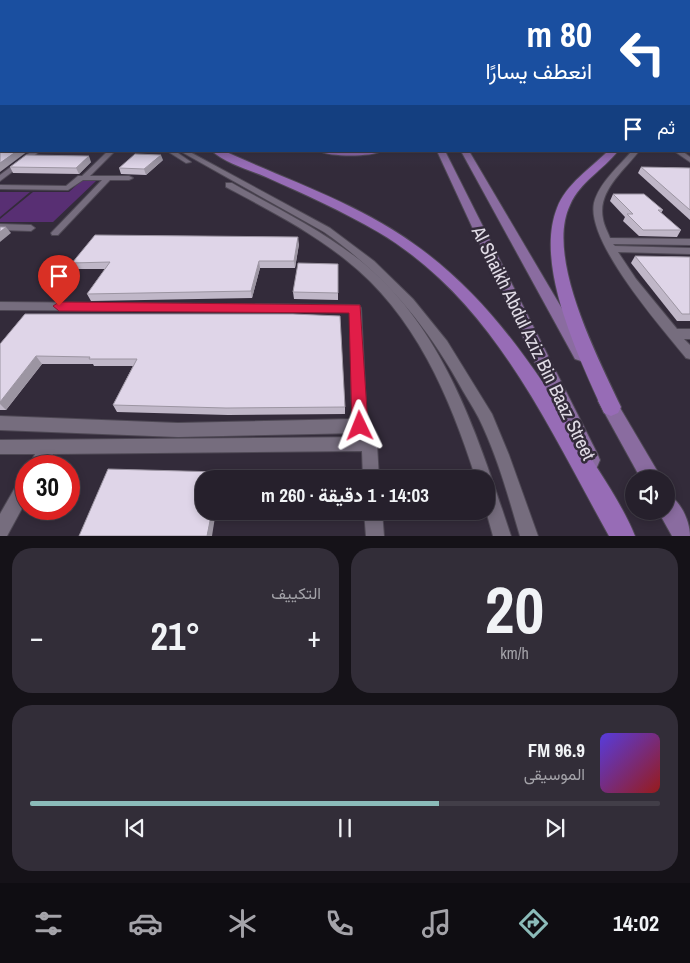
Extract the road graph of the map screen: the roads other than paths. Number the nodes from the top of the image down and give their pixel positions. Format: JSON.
{"nodes":[{"id":1,"x":36,"y":152,"type":"edge"},
{"id":2,"x":111,"y":152,"type":"edge"},
{"id":3,"x":172,"y":152,"type":"edge"},
{"id":4,"x":185,"y":152,"type":"edge"},
{"id":5,"x":218,"y":152,"type":"edge"},
{"id":6,"x":336,"y":152,"type":"edge"},
{"id":7,"x":363,"y":152,"type":"edge"},
{"id":8,"x":441,"y":152,"type":"edge"},
{"id":9,"x":466,"y":152,"type":"edge"},
{"id":10,"x":613,"y":152,"type":"edge"},
{"id":11,"x":635,"y":152,"type":"edge"},
{"id":12,"x":678,"y":152,"type":"edge"},
{"id":13,"x":690,"y":160,"type":"edge"},
{"id":14,"x":84,"y":178,"type":"junction"},
{"id":15,"x":108,"y":178,"type":"junction"},
{"id":16,"x":129,"y":178,"type":"dead end"},
{"id":17,"x":0,"y":179,"type":"edge"},
{"id":18,"x":0,"y":187,"type":"edge"},
{"id":19,"x":0,"y":227,"type":"edge"},
{"id":20,"x":31,"y":228,"type":"dead end"},
{"id":21,"x":55,"y":232,"type":"dead end"},
{"id":22,"x":690,"y":242,"type":"edge"},
{"id":23,"x":609,"y":245,"type":"junction"},
{"id":24,"x":690,"y":251,"type":"edge"},
{"id":25,"x":0,"y":306,"type":"edge"},
{"id":26,"x":674,"y":334,"type":"junction"},
{"id":27,"x":690,"y":334,"type":"edge"},
{"id":28,"x":690,"y":354,"type":"edge"},
{"id":29,"x":611,"y":407,"type":"junction"},
{"id":30,"x":0,"y":424,"type":"edge"},
{"id":31,"x":0,"y":448,"type":"edge"},
{"id":32,"x":47,"y":449,"type":"junction"},
{"id":33,"x":43,"y":455,"type":"edge"},
{"id":34,"x":370,"y":470,"type":"edge"},
{"id":35,"x":481,"y":470,"type":"edge"},
{"id":36,"x":647,"y":470,"type":"edge"},
{"id":37,"x":15,"y":504,"type":"edge"},
{"id":38,"x":495,"y":514,"type":"edge"},
{"id":39,"x":374,"y":520,"type":"edge"},
{"id":40,"x":675,"y":520,"type":"edge"},
{"id":41,"x":0,"y":531,"type":"edge"},
{"id":42,"x":375,"y":536,"type":"edge"},
{"id":43,"x":502,"y":536,"type":"edge"},
{"id":44,"x":529,"y":536,"type":"edge"},
{"id":45,"x":625,"y":536,"type":"edge"},
{"id":46,"x":684,"y":536,"type":"edge"}],
"edges":[{"from":1,"to":17,"type":"street"},
{"from":2,"to":14,"type":"street"},
{"from":3,"to":35,"type":"street"},
{"from":4,"to":44,"type":"street"},
{"from":5,"to":45,"type":"highway"},
{"from":6,"to":7,"type":"highway"},
{"from":8,"to":45,"type":"main road","name":"Al Shaikh Abdul Aziz Bin Baaz Street"},
{"from":9,"to":29,"type":"main road","name":"Al Shaikh Abdul Aziz Bin Baaz Street"},
{"from":10,"to":29,"type":"highway"},
{"from":11,"to":23,"type":"street"},
{"from":12,"to":13,"type":"street"},
{"from":14,"to":15,"type":"street"},
{"from":14,"to":18,"type":"street"},
{"from":15,"to":16,"type":"street"},
{"from":15,"to":21,"type":"street"},
{"from":19,"to":20,"type":"street"},
{"from":22,"to":23,"type":"street"},
{"from":23,"to":24,"type":"street"},
{"from":23,"to":26,"type":"street"},
{"from":25,"to":30,"type":"street"},
{"from":26,"to":27,"type":"street"},
{"from":26,"to":28,"type":"street"},
{"from":29,"to":36,"type":"main road","name":"Al Shaikh Abdul Aziz Bin Baaz Street"},
{"from":31,"to":32,"type":"street"},
{"from":32,"to":33,"type":"street"},
{"from":32,"to":34,"type":"street"},
{"from":37,"to":41,"type":"street"},
{"from":38,"to":43,"type":"street"},
{"from":39,"to":42,"type":"street"},
{"from":40,"to":46,"type":"main road"}]}
